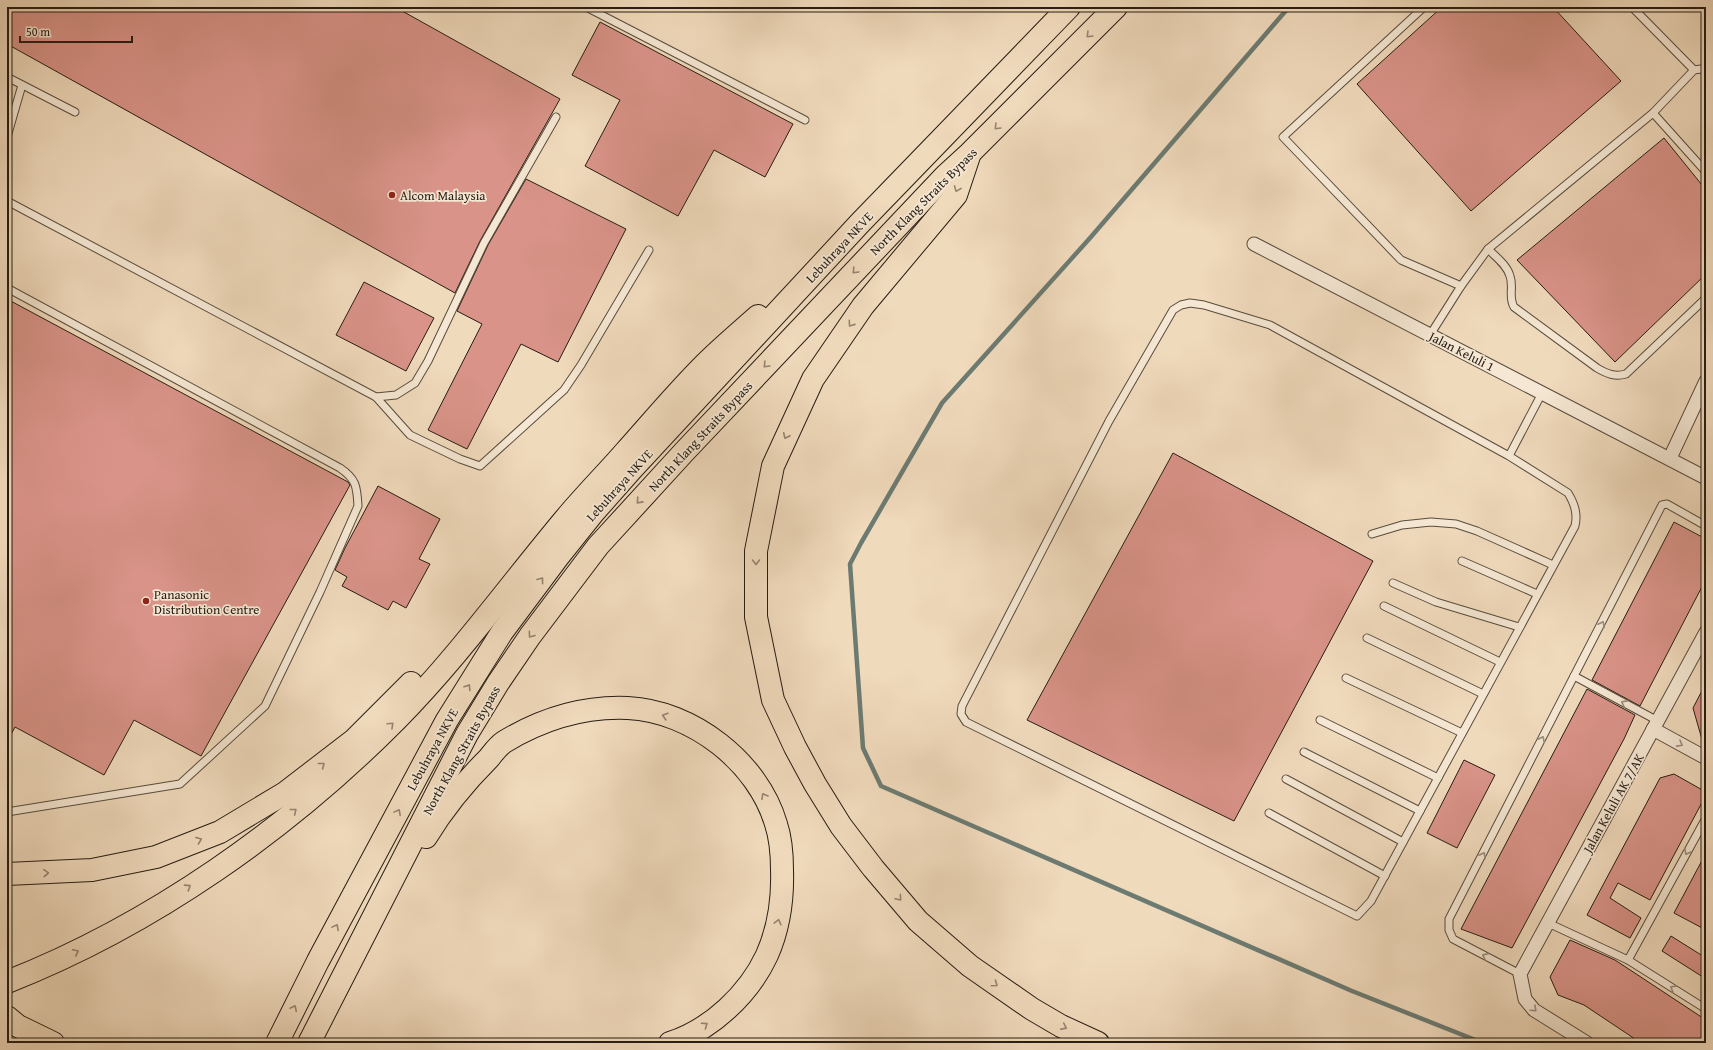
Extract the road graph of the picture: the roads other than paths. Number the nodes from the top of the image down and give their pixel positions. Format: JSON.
{"nodes":[{"id":1,"x":586,"y":7,"type":"edge"},
{"id":2,"x":1068,"y":7,"type":"edge"},
{"id":3,"x":1116,"y":7,"type":"edge"},
{"id":4,"x":1424,"y":7,"type":"edge"},
{"id":5,"x":1632,"y":7,"type":"edge"},
{"id":6,"x":1694,"y":70,"type":"junction"},
{"id":7,"x":1706,"y":70,"type":"edge"},
{"id":8,"x":7,"y":77,"type":"edge"},
{"id":9,"x":22,"y":85,"type":"junction"},
{"id":10,"x":75,"y":112,"type":"dead end"},
{"id":11,"x":1653,"y":113,"type":"junction"},
{"id":12,"x":556,"y":117,"type":"dead end"},
{"id":13,"x":805,"y":120,"type":"dead end"},
{"id":14,"x":7,"y":137,"type":"edge"},
{"id":15,"x":970,"y":153,"type":"junction"},
{"id":16,"x":1706,"y":172,"type":"edge"},
{"id":17,"x":7,"y":201,"type":"edge"},
{"id":18,"x":860,"y":223,"type":"junction"},
{"id":19,"x":1254,"y":244,"type":"dead end"},
{"id":20,"x":1488,"y":249,"type":"junction"},
{"id":21,"x":649,"y":250,"type":"dead end"},
{"id":22,"x":1461,"y":286,"type":"junction"},
{"id":23,"x":7,"y":288,"type":"edge"},
{"id":24,"x":1706,"y":298,"type":"edge"},
{"id":25,"x":1430,"y":335,"type":"junction"},
{"id":26,"x":1706,"y":381,"type":"edge"},
{"id":27,"x":1542,"y":393,"type":"junction"},
{"id":28,"x":376,"y":397,"type":"junction"},
{"id":29,"x":1509,"y":456,"type":"junction"},
{"id":30,"x":1670,"y":458,"type":"junction"},
{"id":31,"x":1706,"y":478,"type":"edge"},
{"id":32,"x":1706,"y":526,"type":"edge"},
{"id":33,"x":1372,"y":534,"type":"dead end"},
{"id":34,"x":1462,"y":560,"type":"dead end"},
{"id":35,"x":1553,"y":565,"type":"junction"},
{"id":36,"x":523,"y":571,"type":"junction"},
{"id":37,"x":1393,"y":584,"type":"dead end"},
{"id":38,"x":1538,"y":594,"type":"junction"},
{"id":39,"x":1384,"y":606,"type":"dead end"},
{"id":40,"x":1519,"y":627,"type":"junction"},
{"id":41,"x":1706,"y":632,"type":"edge"},
{"id":42,"x":1367,"y":638,"type":"dead end"},
{"id":43,"x":1702,"y":650,"type":"edge"},
{"id":44,"x":1500,"y":662,"type":"junction"},
{"id":45,"x":1574,"y":676,"type":"junction"},
{"id":46,"x":1346,"y":678,"type":"dead end"},
{"id":47,"x":1484,"y":694,"type":"junction"},
{"id":48,"x":1320,"y":720,"type":"dead end"},
{"id":49,"x":1656,"y":725,"type":"junction"},
{"id":50,"x":1462,"y":733,"type":"junction"},
{"id":51,"x":1304,"y":752,"type":"dead end"},
{"id":52,"x":1706,"y":758,"type":"edge"},
{"id":53,"x":1438,"y":778,"type":"junction"},
{"id":54,"x":1286,"y":779,"type":"dead end"},
{"id":55,"x":1420,"y":811,"type":"junction"},
{"id":56,"x":7,"y":812,"type":"edge"},
{"id":57,"x":1269,"y":813,"type":"dead end"},
{"id":58,"x":1706,"y":818,"type":"edge"},
{"id":59,"x":1403,"y":842,"type":"junction"},
{"id":60,"x":7,"y":874,"type":"edge"},
{"id":61,"x":1385,"y":876,"type":"junction"},
{"id":62,"x":1548,"y":923,"type":"junction"},
{"id":63,"x":366,"y":928,"type":"junction"},
{"id":64,"x":1628,"y":960,"type":"junction"},
{"id":65,"x":1520,"y":974,"type":"junction"},
{"id":66,"x":7,"y":982,"type":"edge"},
{"id":67,"x":1706,"y":1009,"type":"edge"},
{"id":68,"x":7,"y":1017,"type":"edge"},
{"id":69,"x":53,"y":1043,"type":"edge"},
{"id":70,"x":277,"y":1043,"type":"edge"},
{"id":71,"x":309,"y":1043,"type":"edge"},
{"id":72,"x":670,"y":1043,"type":"edge"},
{"id":73,"x":1098,"y":1043,"type":"edge"},
{"id":74,"x":1587,"y":1043,"type":"edge"}],
"edges":[{"from":1,"to":13,"type":"lane"},
{"from":2,"to":18,"type":"highway","name":"Lebuhraya NKVE"},
{"from":3,"to":15,"type":"highway","name":"North Klang Straits Bypass","one_way":true},
{"from":4,"to":22,"type":"lane"},
{"from":5,"to":6,"type":"lane"},
{"from":6,"to":7,"type":"lane"},
{"from":6,"to":11,"type":"lane"},
{"from":8,"to":9,"type":"lane"},
{"from":9,"to":10,"type":"lane"},
{"from":9,"to":14,"type":"lane"},
{"from":11,"to":16,"type":"lane"},
{"from":11,"to":20,"type":"lane"},
{"from":12,"to":28,"type":"lane"},
{"from":15,"to":63,"type":"highway","name":"North Klang Straits Bypass","one_way":true},
{"from":15,"to":73,"type":"highway","one_way":true},
{"from":17,"to":28,"type":"lane"},
{"from":18,"to":36,"type":"highway"},
{"from":70,"to":18,"type":"highway","name":"Lebuhraya NKVE","one_way":true},
{"from":19,"to":25,"type":"street","name":"Jalan Keluli 1"},
{"from":20,"to":22,"type":"lane"},
{"from":20,"to":24,"type":"lane"},
{"from":21,"to":28,"type":"lane"},
{"from":22,"to":25,"type":"lane"},
{"from":23,"to":56,"type":"lane"},
{"from":25,"to":27,"type":"street","name":"Jalan Keluli 1"},
{"from":26,"to":30,"type":"street"},
{"from":27,"to":29,"type":"lane"},
{"from":27,"to":30,"type":"street","name":"Jalan Keluli 1"},
{"from":29,"to":35,"type":"lane"},
{"from":29,"to":61,"type":"lane"},
{"from":30,"to":31,"type":"street","name":"Jalan Keluli 1"},
{"from":45,"to":32,"type":"lane","one_way":true},
{"from":33,"to":35,"type":"lane"},
{"from":34,"to":38,"type":"lane"},
{"from":35,"to":38,"type":"lane"},
{"from":60,"to":36,"type":"highway","one_way":true},
{"from":66,"to":36,"type":"highway","one_way":true},
{"from":37,"to":40,"type":"lane"},
{"from":38,"to":40,"type":"lane"},
{"from":39,"to":44,"type":"lane"},
{"from":40,"to":44,"type":"lane"},
{"from":41,"to":43,"type":"street","name":"Jalan Keluli AK 7/AK"},
{"from":42,"to":47,"type":"lane"},
{"from":43,"to":49,"type":"street","name":"Jalan Keluli AK 7/AK"},
{"from":44,"to":47,"type":"lane"},
{"from":49,"to":45,"type":"lane","one_way":true},
{"from":65,"to":45,"type":"lane","one_way":true},
{"from":46,"to":50,"type":"lane"},
{"from":47,"to":50,"type":"lane"},
{"from":48,"to":53,"type":"lane"},
{"from":49,"to":52,"type":"street","one_way":true},
{"from":49,"to":62,"type":"street","name":"Jalan Keluli AK 7/AK"},
{"from":50,"to":53,"type":"lane"},
{"from":51,"to":55,"type":"lane"},
{"from":53,"to":55,"type":"lane"},
{"from":54,"to":59,"type":"lane"},
{"from":55,"to":59,"type":"lane"},
{"from":57,"to":61,"type":"lane"},
{"from":58,"to":64,"type":"lane","one_way":true},
{"from":59,"to":61,"type":"lane"},
{"from":62,"to":64,"type":"lane"},
{"from":62,"to":65,"type":"street","name":"Jalan Keluli AK 7/AK"},
{"from":63,"to":71,"type":"highway"},
{"from":72,"to":63,"type":"highway","one_way":true},
{"from":67,"to":64,"type":"lane","one_way":true},
{"from":65,"to":74,"type":"street","one_way":true},
{"from":68,"to":69,"type":"highway"}]}
